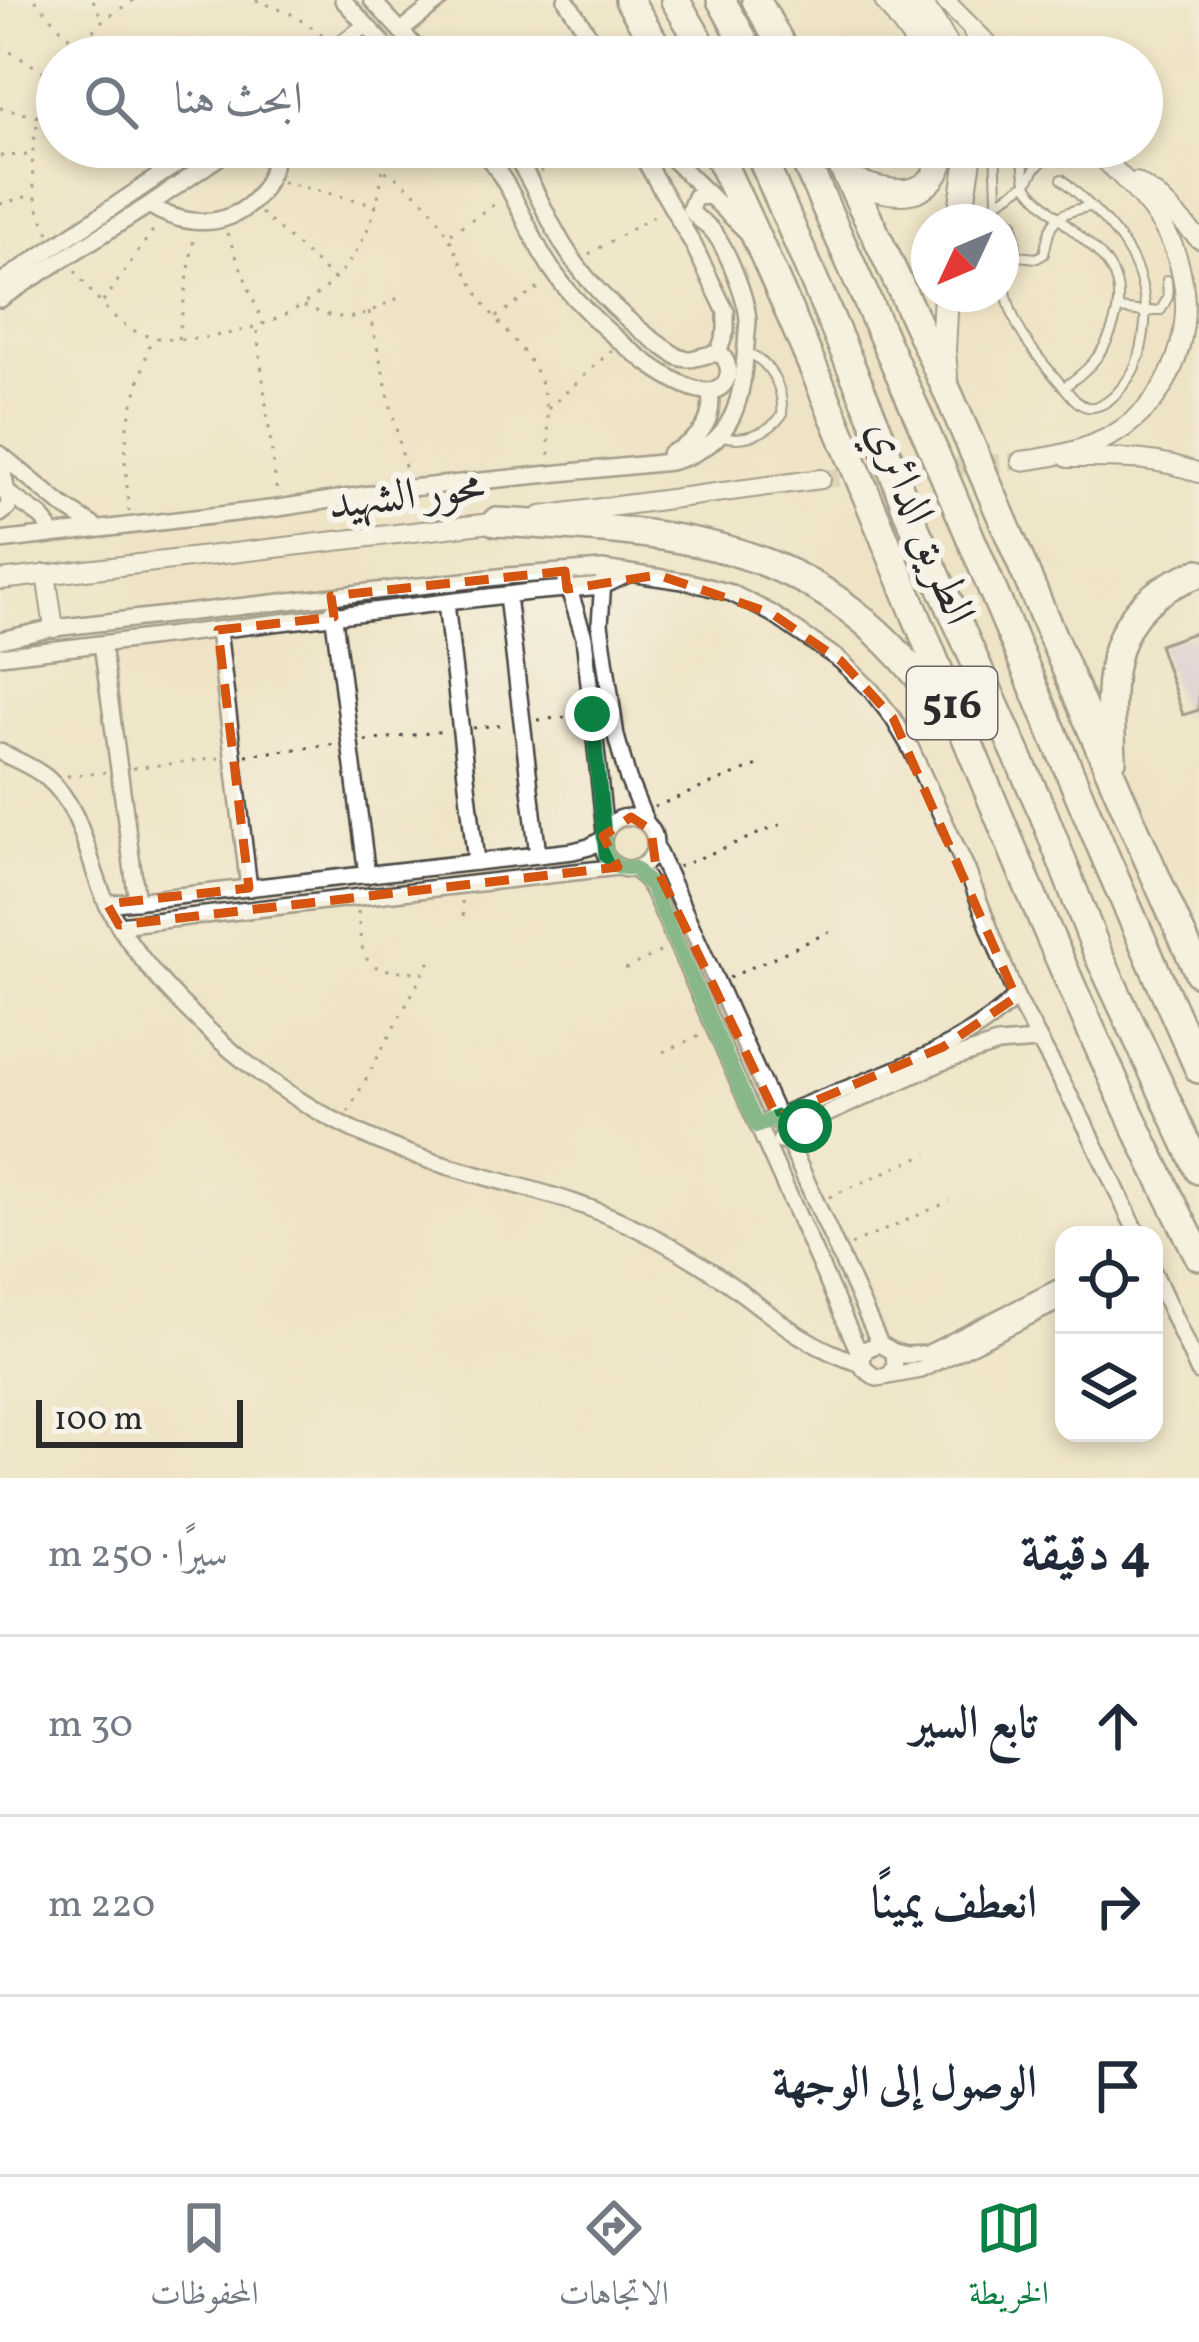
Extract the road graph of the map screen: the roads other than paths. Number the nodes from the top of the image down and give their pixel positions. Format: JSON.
{"nodes":[{"id":1,"x":343,"y":0,"type":"edge"},
{"id":2,"x":398,"y":0,"type":"edge"},
{"id":3,"x":440,"y":0,"type":"edge"},
{"id":4,"x":566,"y":0,"type":"edge"},
{"id":5,"x":629,"y":0,"type":"edge"},
{"id":6,"x":675,"y":0,"type":"edge"},
{"id":7,"x":721,"y":0,"type":"edge"},
{"id":8,"x":756,"y":0,"type":"edge"},
{"id":9,"x":887,"y":0,"type":"edge"},
{"id":10,"x":916,"y":0,"type":"edge"},
{"id":11,"x":944,"y":0,"type":"edge"},
{"id":12,"x":377,"y":6,"type":"edge"},
{"id":13,"x":366,"y":25,"type":"junction"},
{"id":14,"x":401,"y":31,"type":"junction"},
{"id":15,"x":587,"y":31,"type":"junction"},
{"id":16,"x":352,"y":36,"type":"edge"},
{"id":17,"x":376,"y":36,"type":"edge"},
{"id":18,"x":406,"y":36,"type":"edge"},
{"id":19,"x":588,"y":36,"type":"edge"},
{"id":20,"x":590,"y":36,"type":"edge"},
{"id":21,"x":650,"y":36,"type":"edge"},
{"id":22,"x":696,"y":36,"type":"edge"},
{"id":23,"x":741,"y":36,"type":"edge"},
{"id":24,"x":776,"y":36,"type":"edge"},
{"id":25,"x":916,"y":36,"type":"edge"},
{"id":26,"x":940,"y":36,"type":"edge"},
{"id":27,"x":976,"y":36,"type":"edge"},
{"id":28,"x":174,"y":168,"type":"edge"},
{"id":29,"x":208,"y":168,"type":"edge"},
{"id":30,"x":271,"y":168,"type":"edge"},
{"id":31,"x":494,"y":168,"type":"edge"},
{"id":32,"x":523,"y":168,"type":"edge"},
{"id":33,"x":649,"y":168,"type":"edge"},
{"id":34,"x":681,"y":168,"type":"edge"},
{"id":35,"x":724,"y":168,"type":"edge"},
{"id":36,"x":767,"y":168,"type":"edge"},
{"id":37,"x":808,"y":168,"type":"edge"},
{"id":38,"x":844,"y":168,"type":"edge"},
{"id":39,"x":939,"y":168,"type":"edge"},
{"id":40,"x":967,"y":168,"type":"edge"},
{"id":41,"x":995,"y":168,"type":"edge"},
{"id":42,"x":1025,"y":168,"type":"edge"},
{"id":43,"x":1036,"y":168,"type":"edge"},
{"id":44,"x":1113,"y":168,"type":"edge"},
{"id":45,"x":1117,"y":172,"type":"junction"},
{"id":46,"x":1062,"y":179,"type":"dead end"},
{"id":47,"x":850,"y":180,"type":"junction"},
{"id":48,"x":1027,"y":183,"type":"junction"},
{"id":49,"x":710,"y":196,"type":"junction"},
{"id":50,"x":962,"y":204,"type":"edge"},
{"id":51,"x":998,"y":204,"type":"edge"},
{"id":52,"x":1006,"y":204,"type":"edge"},
{"id":53,"x":1090,"y":206,"type":"junction"},
{"id":54,"x":157,"y":210,"type":"junction"},
{"id":55,"x":1057,"y":218,"type":"junction"},
{"id":56,"x":1199,"y":239,"type":"edge"},
{"id":57,"x":762,"y":247,"type":"junction"},
{"id":58,"x":61,"y":252,"type":"junction"},
{"id":59,"x":1019,"y":257,"type":"edge"},
{"id":60,"x":1167,"y":280,"type":"dead end"},
{"id":61,"x":0,"y":283,"type":"edge"},
{"id":62,"x":0,"y":298,"type":"edge"},
{"id":63,"x":1119,"y":309,"type":"junction"},
{"id":64,"x":945,"y":312,"type":"edge"},
{"id":65,"x":1011,"y":312,"type":"edge"},
{"id":66,"x":1145,"y":312,"type":"junction"},
{"id":67,"x":726,"y":332,"type":"junction"},
{"id":68,"x":745,"y":345,"type":"junction"},
{"id":69,"x":718,"y":352,"type":"junction"},
{"id":70,"x":1064,"y":387,"type":"junction"},
{"id":71,"x":946,"y":391,"type":"junction"},
{"id":72,"x":710,"y":392,"type":"junction"},
{"id":73,"x":720,"y":435,"type":"junction"},
{"id":74,"x":0,"y":456,"type":"edge"},
{"id":75,"x":1051,"y":458,"type":"junction"},
{"id":76,"x":1021,"y":461,"type":"tunnel mouth"},
{"id":77,"x":644,"y":464,"type":"junction"},
{"id":78,"x":1199,"y":472,"type":"edge"},
{"id":79,"x":821,"y":479,"type":"tunnel mouth"},
{"id":80,"x":4,"y":492,"type":"edge"},
{"id":81,"x":0,"y":514,"type":"edge"},
{"id":82,"x":496,"y":522,"type":"junction"},
{"id":83,"x":97,"y":528,"type":"junction"},
{"id":84,"x":53,"y":534,"type":"junction"},
{"id":85,"x":0,"y":542,"type":"edge"},
{"id":86,"x":566,"y":571,"type":"junction"},
{"id":87,"x":1199,"y":573,"type":"edge"},
{"id":88,"x":46,"y":574,"type":"junction"},
{"id":89,"x":603,"y":578,"type":"junction"},
{"id":90,"x":0,"y":580,"type":"edge"},
{"id":91,"x":567,"y":589,"type":"junction"},
{"id":92,"x":331,"y":596,"type":"junction"},
{"id":93,"x":507,"y":596,"type":"junction"},
{"id":94,"x":446,"y":604,"type":"junction"},
{"id":95,"x":334,"y":616,"type":"junction"},
{"id":96,"x":54,"y":628,"type":"junction"},
{"id":97,"x":218,"y":630,"type":"junction"},
{"id":98,"x":0,"y":640,"type":"edge"},
{"id":99,"x":102,"y":644,"type":"junction"},
{"id":100,"x":0,"y":656,"type":"edge"},
{"id":101,"x":972,"y":751,"type":"junction"},
{"id":102,"x":0,"y":752,"type":"edge"},
{"id":103,"x":1113,"y":777,"type":"junction"},
{"id":104,"x":644,"y":818,"type":"junction"},
{"id":105,"x":604,"y":836,"type":"junction"},
{"id":106,"x":655,"y":846,"type":"junction"},
{"id":107,"x":538,"y":855,"type":"junction"},
{"id":108,"x":476,"y":862,"type":"junction"},
{"id":109,"x":626,"y":868,"type":"junction"},
{"id":110,"x":367,"y":874,"type":"junction"},
{"id":111,"x":249,"y":888,"type":"junction"},
{"id":112,"x":137,"y":901,"type":"junction"},
{"id":113,"x":107,"y":904,"type":"junction"},
{"id":114,"x":119,"y":925,"type":"junction"},
{"id":115,"x":1199,"y":973,"type":"edge"},
{"id":116,"x":1016,"y":998,"type":"junction"},
{"id":117,"x":1038,"y":1040,"type":"junction"},
{"id":118,"x":1199,"y":1069,"type":"edge"},
{"id":119,"x":777,"y":1117,"type":"junction"},
{"id":120,"x":757,"y":1126,"type":"junction"},
{"id":121,"x":786,"y":1138,"type":"junction"},
{"id":122,"x":766,"y":1148,"type":"junction"},
{"id":123,"x":1199,"y":1170,"type":"edge"},
{"id":124,"x":1132,"y":1226,"type":"edge"},
{"id":125,"x":1199,"y":1256,"type":"edge"},
{"id":126,"x":1055,"y":1290,"type":"edge"},
{"id":127,"x":1163,"y":1294,"type":"edge"},
{"id":128,"x":1055,"y":1303,"type":"edge"},
{"id":129,"x":887,"y":1348,"type":"junction"},
{"id":130,"x":862,"y":1362,"type":"junction"},
{"id":131,"x":1199,"y":1372,"type":"edge"},
{"id":132,"x":888,"y":1376,"type":"junction"}],
"edges":[{"from":1,"to":13,"type":"street"},
{"from":2,"to":12,"type":"street"},
{"from":3,"to":14,"type":"street"},
{"from":4,"to":15,"type":"street"},
{"from":5,"to":21,"type":"highway"},
{"from":6,"to":22,"type":"highway"},
{"from":7,"to":23,"type":"highway"},
{"from":8,"to":24,"type":"highway"},
{"from":9,"to":25,"type":"main road"},
{"from":10,"to":26,"type":"main road"},
{"from":11,"to":27,"type":"street"},
{"from":12,"to":14,"type":"street"},
{"from":13,"to":16,"type":"street"},
{"from":13,"to":17,"type":"street"},
{"from":14,"to":18,"type":"street"},
{"from":15,"to":19,"type":"street"},
{"from":15,"to":20,"type":"street"},
{"from":28,"to":58,"type":"street"},
{"from":29,"to":54,"type":"street"},
{"from":30,"to":54,"type":"street"},
{"from":31,"to":72,"type":"street"},
{"from":32,"to":69,"type":"street"},
{"from":33,"to":67,"type":"street"},
{"from":34,"to":49,"type":"street"},
{"from":35,"to":57,"type":"highway","name":"الطريق الدائري","number":"516"},
{"from":36,"to":123,"type":"highway","name":"الطريق الدائري","number":"516"},
{"from":37,"to":118,"type":"highway","name":"الطريق الدائري","number":"516"},
{"from":38,"to":47,"type":"highway","name":"الطريق الدائري","number":"516"},
{"from":39,"to":47,"type":"main road"},
{"from":40,"to":50,"type":"main road"},
{"from":41,"to":51,"type":"lane"},
{"from":42,"to":48,"type":"lane"},
{"from":43,"to":48,"type":"lane"},
{"from":44,"to":45,"type":"street"},
{"from":45,"to":56,"type":"street"},
{"from":45,"to":75,"type":"street"},
{"from":46,"to":53,"type":"lane"},
{"from":47,"to":71,"type":"highway","name":"الطريق الدائري","number":"516"},
{"from":48,"to":52,"type":"lane"},
{"from":48,"to":55,"type":"lane"},
{"from":49,"to":57,"type":"street"},
{"from":49,"to":68,"type":"street"},
{"from":53,"to":55,"type":"lane"},
{"from":53,"to":66,"type":"lane"},
{"from":54,"to":58,"type":"street"},
{"from":55,"to":59,"type":"lane"},
{"from":55,"to":63,"type":"lane"},
{"from":57,"to":101,"type":"highway","name":"الطريق الدائري","number":"516"},
{"from":58,"to":61,"type":"street"},
{"from":58,"to":62,"type":"street"},
{"from":60,"to":66,"type":"lane"},
{"from":63,"to":66,"type":"lane"},
{"from":63,"to":70,"type":"lane"},
{"from":64,"to":71,"type":"main road"},
{"from":65,"to":70,"type":"lane"},
{"from":66,"to":70,"type":"lane"},
{"from":67,"to":68,"type":"street"},
{"from":67,"to":69,"type":"street"},
{"from":68,"to":73,"type":"street"},
{"from":68,"to":73,"type":"lane"},
{"from":69,"to":72,"type":"street"},
{"from":71,"to":103,"type":"highway","name":"الطريق الدائري","number":"516"},
{"from":72,"to":77,"type":"street"},
{"from":73,"to":77,"type":"street"},
{"from":74,"to":80,"type":"street"},
{"from":74,"to":83,"type":"street"},
{"from":75,"to":76,"type":"street"},
{"from":75,"to":78,"type":"street"},
{"from":77,"to":83,"type":"street"},
{"from":79,"to":82,"type":"street","name":"محور الشهيد"},
{"from":80,"to":81,"type":"street"},
{"from":80,"to":84,"type":"street"},
{"from":82,"to":88,"type":"street","name":"محور الشهيد"},
{"from":82,"to":101,"type":"highway"},
{"from":83,"to":84,"type":"street"},
{"from":84,"to":85,"type":"street"},
{"from":86,"to":89,"type":"street"},
{"from":86,"to":91,"type":"street"},
{"from":86,"to":92,"type":"street"},
{"from":87,"to":103,"type":"highway"},
{"from":88,"to":90,"type":"street","name":"محور الشهيد"},
{"from":88,"to":96,"type":"street"},
{"from":89,"to":91,"type":"street"},
{"from":89,"to":104,"type":"street"},
{"from":89,"to":116,"type":"street"},
{"from":91,"to":93,"type":"street"},
{"from":91,"to":105,"type":"street"},
{"from":92,"to":95,"type":"street"},
{"from":92,"to":96,"type":"street"},
{"from":93,"to":94,"type":"street"},
{"from":93,"to":107,"type":"street"},
{"from":94,"to":95,"type":"street"},
{"from":94,"to":108,"type":"street"},
{"from":95,"to":97,"type":"street"},
{"from":95,"to":110,"type":"street"},
{"from":96,"to":98,"type":"street"},
{"from":97,"to":99,"type":"street"},
{"from":97,"to":111,"type":"street"},
{"from":99,"to":100,"type":"street"},
{"from":99,"to":112,"type":"street"},
{"from":101,"to":125,"type":"highway","name":"الطريق الدائري","number":"516"},
{"from":102,"to":113,"type":"street"},
{"from":103,"to":115,"type":"highway","name":"الطريق الدائري","number":"516"},
{"from":104,"to":105,"type":"street"},
{"from":104,"to":106,"type":"street"},
{"from":105,"to":107,"type":"street"},
{"from":105,"to":109,"type":"street"},
{"from":106,"to":109,"type":"street"},
{"from":106,"to":119,"type":"street"},
{"from":107,"to":108,"type":"street"},
{"from":108,"to":110,"type":"street"},
{"from":109,"to":114,"type":"street"},
{"from":109,"to":120,"type":"street"},
{"from":110,"to":111,"type":"street"},
{"from":111,"to":112,"type":"street"},
{"from":112,"to":113,"type":"street"},
{"from":113,"to":114,"type":"street"},
{"from":114,"to":130,"type":"street"},
{"from":116,"to":117,"type":"street"},
{"from":116,"to":119,"type":"street"},
{"from":117,"to":121,"type":"street"},
{"from":117,"to":124,"type":"street"},
{"from":119,"to":120,"type":"street"},
{"from":119,"to":121,"type":"street"},
{"from":120,"to":122,"type":"street"},
{"from":121,"to":122,"type":"street"},
{"from":121,"to":129,"type":"street"},
{"from":122,"to":130,"type":"street"},
{"from":126,"to":129,"type":"street"},
{"from":127,"to":131,"type":"street"},
{"from":128,"to":132,"type":"street"},
{"from":129,"to":130,"type":"street"},
{"from":129,"to":132,"type":"street"},
{"from":130,"to":132,"type":"street"}]}
